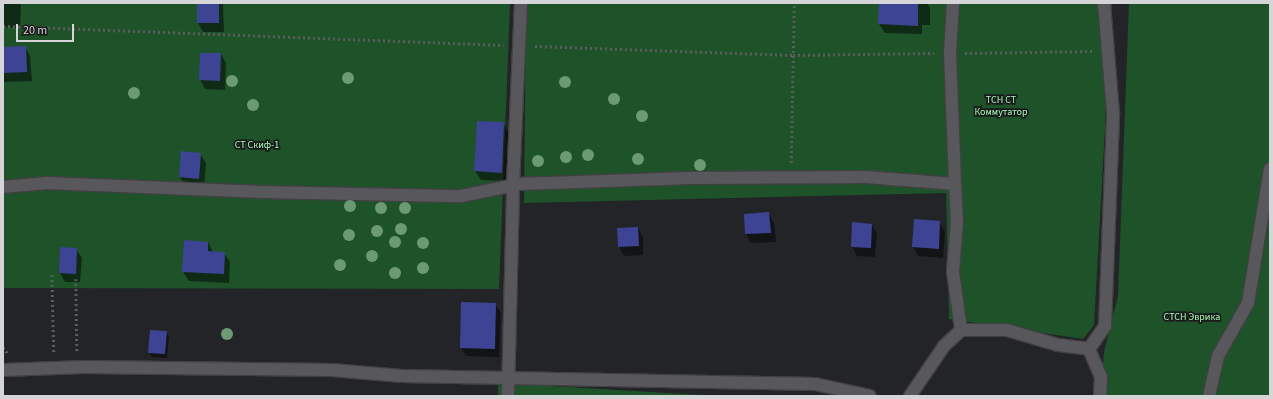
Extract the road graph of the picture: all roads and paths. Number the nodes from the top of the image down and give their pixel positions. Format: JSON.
{"nodes":[{"id":1,"x":521,"y":3,"type":"edge"},
{"id":2,"x":794,"y":3,"type":"edge"},
{"id":3,"x":953,"y":3,"type":"edge"},
{"id":4,"x":1104,"y":3,"type":"edge"},
{"id":5,"x":3,"y":26,"type":"edge"},
{"id":6,"x":519,"y":45,"type":"junction"},
{"id":7,"x":1108,"y":51,"type":"junction"},
{"id":8,"x":950,"y":53,"type":"junction"},
{"id":9,"x":793,"y":55,"type":"junction"},
{"id":10,"x":1270,"y":169,"type":"edge"},
{"id":11,"x":791,"y":177,"type":"junction"},
{"id":12,"x":956,"y":184,"type":"junction"},
{"id":13,"x":513,"y":185,"type":"junction"},
{"id":14,"x":3,"y":187,"type":"edge"},
{"id":15,"x":52,"y":275,"type":"dead end"},
{"id":16,"x":76,"y":279,"type":"dead end"},
{"id":17,"x":961,"y":330,"type":"junction"},
{"id":18,"x":1089,"y":349,"type":"junction"},
{"id":19,"x":77,"y":367,"type":"junction"},
{"id":20,"x":54,"y":368,"type":"junction"},
{"id":21,"x":3,"y":370,"type":"edge"},
{"id":22,"x":508,"y":378,"type":"junction"},
{"id":23,"x":508,"y":396,"type":"edge"},
{"id":24,"x":870,"y":396,"type":"edge"},
{"id":25,"x":910,"y":396,"type":"edge"},
{"id":26,"x":1100,"y":396,"type":"edge"},
{"id":27,"x":1209,"y":396,"type":"edge"}],
"edges":[{"from":1,"to":6,"type":"street"},
{"from":2,"to":9,"type":"path"},
{"from":3,"to":8,"type":"street"},
{"from":4,"to":7,"type":"street"},
{"from":5,"to":6,"type":"path"},
{"from":6,"to":9,"type":"path"},
{"from":6,"to":13,"type":"street"},
{"from":7,"to":8,"type":"path"},
{"from":7,"to":18,"type":"street"},
{"from":8,"to":9,"type":"path"},
{"from":8,"to":12,"type":"street"},
{"from":9,"to":11,"type":"path"},
{"from":10,"to":27,"type":"street"},
{"from":11,"to":12,"type":"street"},
{"from":11,"to":13,"type":"street"},
{"from":12,"to":17,"type":"street"},
{"from":13,"to":14,"type":"street"},
{"from":13,"to":22,"type":"street"},
{"from":15,"to":20,"type":"path"},
{"from":16,"to":19,"type":"path"},
{"from":17,"to":18,"type":"street"},
{"from":17,"to":25,"type":"street"},
{"from":18,"to":26,"type":"street"},
{"from":19,"to":20,"type":"street"},
{"from":19,"to":22,"type":"street"},
{"from":20,"to":21,"type":"street"},
{"from":22,"to":23,"type":"street"},
{"from":22,"to":24,"type":"street"}]}
